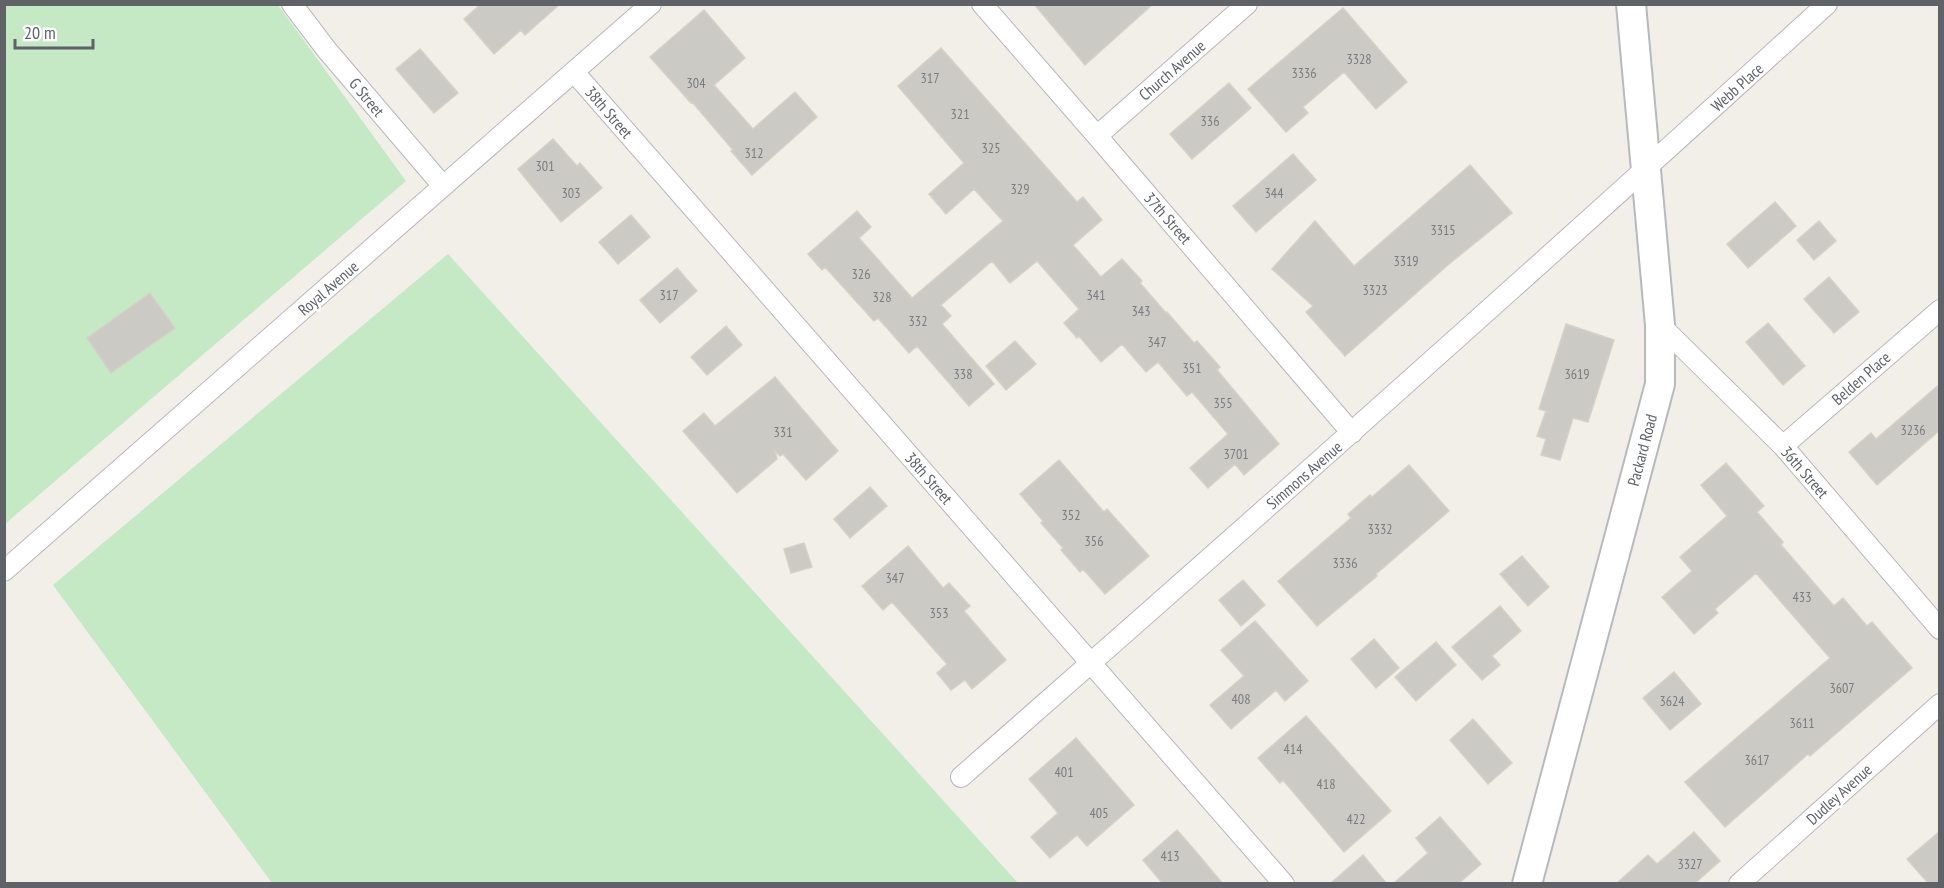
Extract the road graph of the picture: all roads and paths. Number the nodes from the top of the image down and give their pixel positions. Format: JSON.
{"nodes":[{"id":1,"x":292,"y":4,"type":"edge"},
{"id":2,"x":651,"y":4,"type":"edge"},
{"id":3,"x":982,"y":4,"type":"edge"},
{"id":4,"x":1247,"y":4,"type":"edge"},
{"id":5,"x":1631,"y":4,"type":"edge"},
{"id":6,"x":1827,"y":4,"type":"edge"},
{"id":7,"x":574,"y":72,"type":"junction"},
{"id":8,"x":1098,"y":136,"type":"junction"},
{"id":9,"x":1646,"y":170,"type":"junction"},
{"id":10,"x":443,"y":186,"type":"junction"},
{"id":11,"x":1940,"y":310,"type":"edge"},
{"id":12,"x":1660,"y":325,"type":"junction"},
{"id":13,"x":1352,"y":433,"type":"junction"},
{"id":14,"x":1783,"y":446,"type":"junction"},
{"id":15,"x":4,"y":571,"type":"edge"},
{"id":16,"x":1940,"y":629,"type":"edge"},
{"id":17,"x":1090,"y":663,"type":"junction"},
{"id":18,"x":1940,"y":705,"type":"edge"},
{"id":19,"x":961,"y":777,"type":"dead end"},
{"id":20,"x":1284,"y":884,"type":"edge"},
{"id":21,"x":1527,"y":884,"type":"edge"},
{"id":22,"x":1739,"y":884,"type":"edge"}],
"edges":[{"from":1,"to":10,"type":"street","name":"G Street"},
{"from":2,"to":7,"type":"street","name":"Royal Avenue"},
{"from":3,"to":8,"type":"street","name":"37th Street"},
{"from":4,"to":8,"type":"street","name":"Church Avenue"},
{"from":5,"to":9,"type":"street","name":"Packard Road"},
{"from":6,"to":9,"type":"street","name":"Webb Place"},
{"from":7,"to":10,"type":"street","name":"Royal Avenue"},
{"from":7,"to":17,"type":"street","name":"38th Street"},
{"from":8,"to":13,"type":"street","name":"37th Street"},
{"from":9,"to":12,"type":"street","name":"Packard Road"},
{"from":9,"to":13,"type":"street","name":"Simmons Avenue"},
{"from":10,"to":15,"type":"street","name":"Royal Avenue"},
{"from":11,"to":14,"type":"street","name":"Belden Place"},
{"from":12,"to":14,"type":"street","name":"36th Street"},
{"from":12,"to":21,"type":"street","name":"Packard Road"},
{"from":13,"to":17,"type":"street","name":"Simmons Avenue"},
{"from":14,"to":16,"type":"street","name":"36th Street"},
{"from":17,"to":19,"type":"street","name":"Simmons Avenue"},
{"from":17,"to":20,"type":"street","name":"38th Street"},
{"from":18,"to":22,"type":"street","name":"Dudley Avenue"}]}
